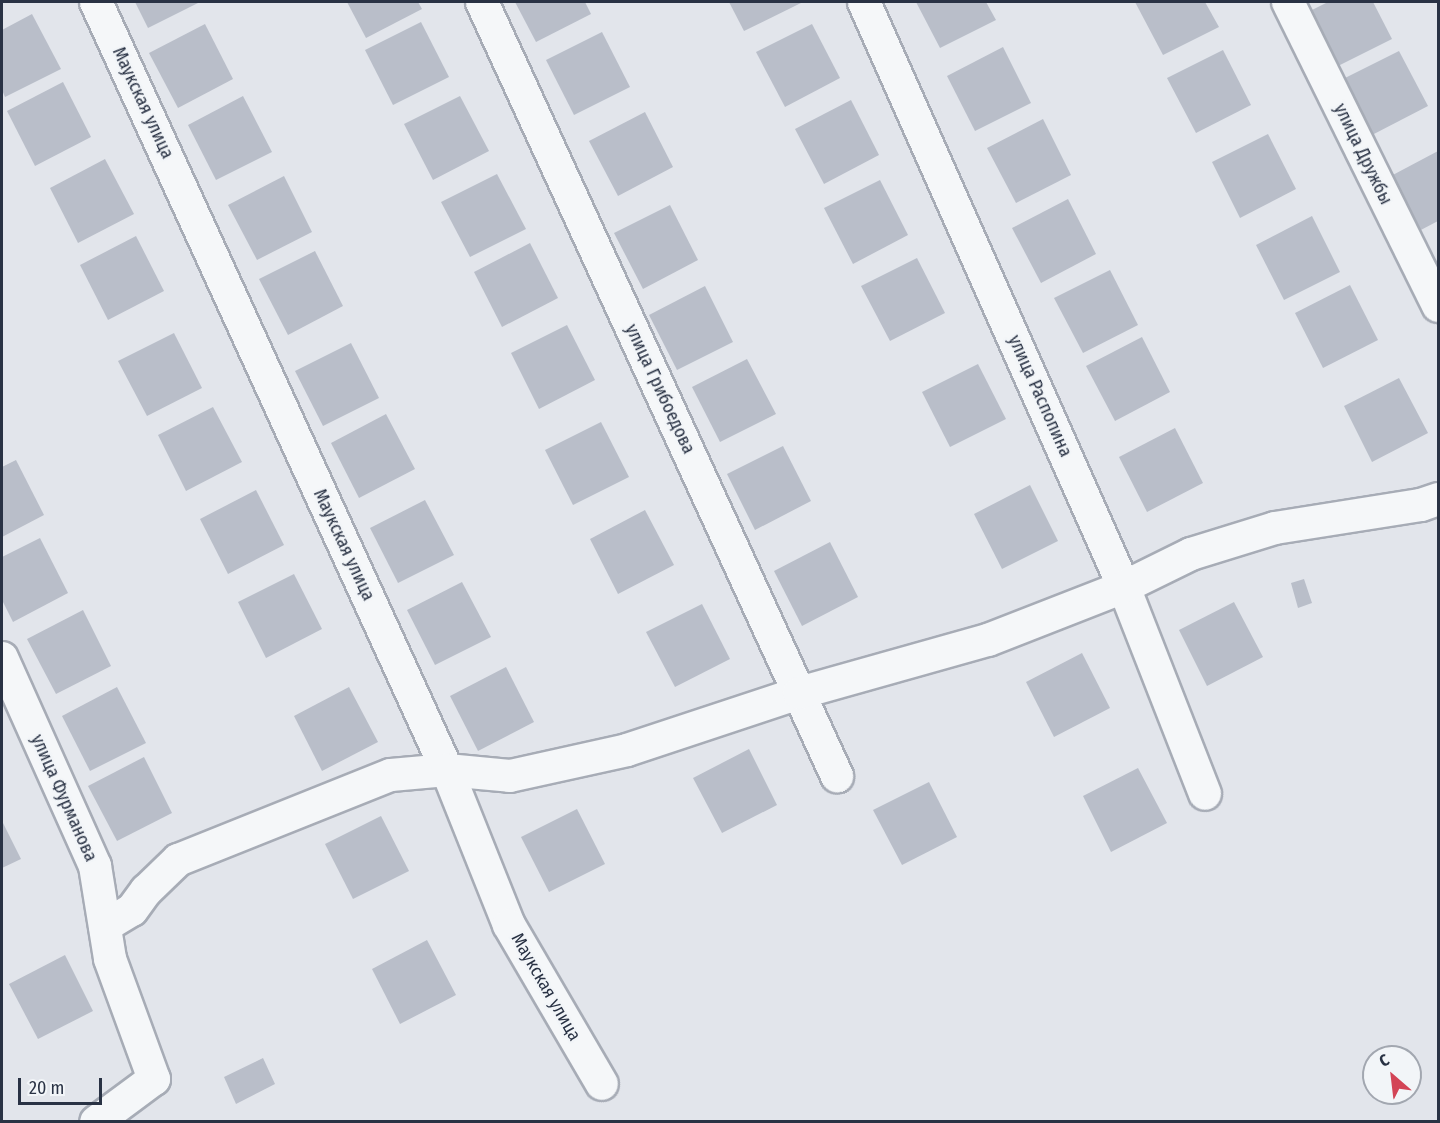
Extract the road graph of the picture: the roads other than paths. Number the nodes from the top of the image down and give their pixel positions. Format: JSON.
{"nodes":[{"id":1,"x":96,"y":2,"type":"edge"},
{"id":2,"x":482,"y":2,"type":"edge"},
{"id":3,"x":864,"y":2,"type":"edge"},
{"id":4,"x":1288,"y":2,"type":"edge"},
{"id":5,"x":1438,"y":306,"type":"edge"},
{"id":6,"x":1438,"y":499,"type":"edge"},
{"id":7,"x":1124,"y":587,"type":"junction"},
{"id":8,"x":2,"y":658,"type":"edge"},
{"id":9,"x":799,"y":693,"type":"junction"},
{"id":10,"x":447,"y":770,"type":"junction"},
{"id":11,"x":837,"y":776,"type":"dead end"},
{"id":12,"x":1205,"y":794,"type":"dead end"},
{"id":13,"x":105,"y":926,"type":"junction"},
{"id":14,"x":602,"y":1084,"type":"dead end"},
{"id":15,"x":96,"y":1122,"type":"edge"}],
"edges":[{"from":1,"to":10,"type":"street","name":"Маукская улица"},
{"from":2,"to":9,"type":"street","name":"улица Грибоедова"},
{"from":3,"to":7,"type":"street","name":"улица Распопина"},
{"from":4,"to":5,"type":"street","name":"улица Дружбы"},
{"from":6,"to":7,"type":"street"},
{"from":7,"to":9,"type":"street"},
{"from":7,"to":12,"type":"street","name":"улица Распопина"},
{"from":8,"to":13,"type":"street","name":"улица Фурманова"},
{"from":9,"to":10,"type":"street"},
{"from":9,"to":11,"type":"street","name":"улица Грибоедова"},
{"from":10,"to":13,"type":"street"},
{"from":10,"to":14,"type":"street","name":"Маукская улица"},
{"from":13,"to":15,"type":"street","name":"улица Фурманова"}]}
